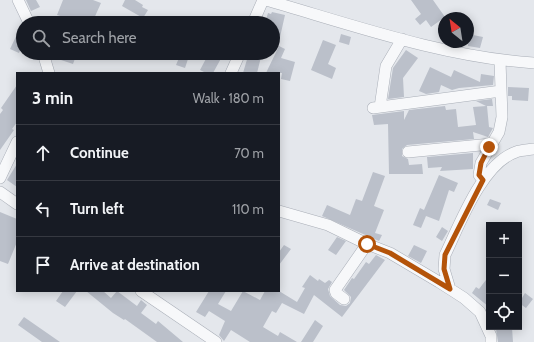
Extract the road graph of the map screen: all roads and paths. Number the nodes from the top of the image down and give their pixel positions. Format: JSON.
{"nodes":[{"id":1,"x":18,"y":0,"type":"edge"},
{"id":2,"x":265,"y":0,"type":"edge"},
{"id":3,"x":26,"y":16,"type":"edge"},
{"id":4,"x":257,"y":16,"type":"edge"},
{"id":5,"x":402,"y":39,"type":"junction"},
{"id":6,"x":45,"y":60,"type":"edge"},
{"id":7,"x":237,"y":60,"type":"edge"},
{"id":8,"x":500,"y":61,"type":"junction"},
{"id":9,"x":534,"y":63,"type":"edge"},
{"id":10,"x":49,"y":72,"type":"edge"},
{"id":11,"x":231,"y":72,"type":"edge"},
{"id":12,"x":501,"y":92,"type":"junction"},
{"id":13,"x":16,"y":144,"type":"edge"},
{"id":14,"x":491,"y":144,"type":"junction"},
{"id":15,"x":534,"y":149,"type":"edge"},
{"id":16,"x":408,"y":152,"type":"dead end"},
{"id":17,"x":0,"y":178,"type":"edge"},
{"id":18,"x":483,"y":180,"type":"junction"},
{"id":19,"x":0,"y":192,"type":"edge"},
{"id":20,"x":16,"y":203,"type":"edge"},
{"id":21,"x":280,"y":211,"type":"edge"},
{"id":22,"x":367,"y":244,"type":"junction"},
{"id":23,"x":450,"y":289,"type":"junction"},
{"id":24,"x":142,"y":292,"type":"edge"},
{"id":25,"x":344,"y":299,"type":"dead end"},
{"id":26,"x":216,"y":342,"type":"edge"},
{"id":27,"x":491,"y":342,"type":"edge"}],
"edges":[{"from":1,"to":3,"type":"street"},
{"from":2,"to":4,"type":"street"},
{"from":2,"to":5,"type":"street"},
{"from":5,"to":8,"type":"street"},
{"from":5,"to":12,"type":"street"},
{"from":6,"to":10,"type":"street"},
{"from":7,"to":11,"type":"street"},
{"from":8,"to":9,"type":"street"},
{"from":8,"to":12,"type":"street"},
{"from":12,"to":14,"type":"street"},
{"from":13,"to":17,"type":"street"},
{"from":14,"to":16,"type":"street"},
{"from":14,"to":18,"type":"street"},
{"from":15,"to":18,"type":"street"},
{"from":18,"to":23,"type":"street"},
{"from":19,"to":20,"type":"street"},
{"from":21,"to":22,"type":"street"},
{"from":22,"to":23,"type":"street"},
{"from":22,"to":25,"type":"street"},
{"from":23,"to":27,"type":"street"},
{"from":24,"to":26,"type":"street"}]}
